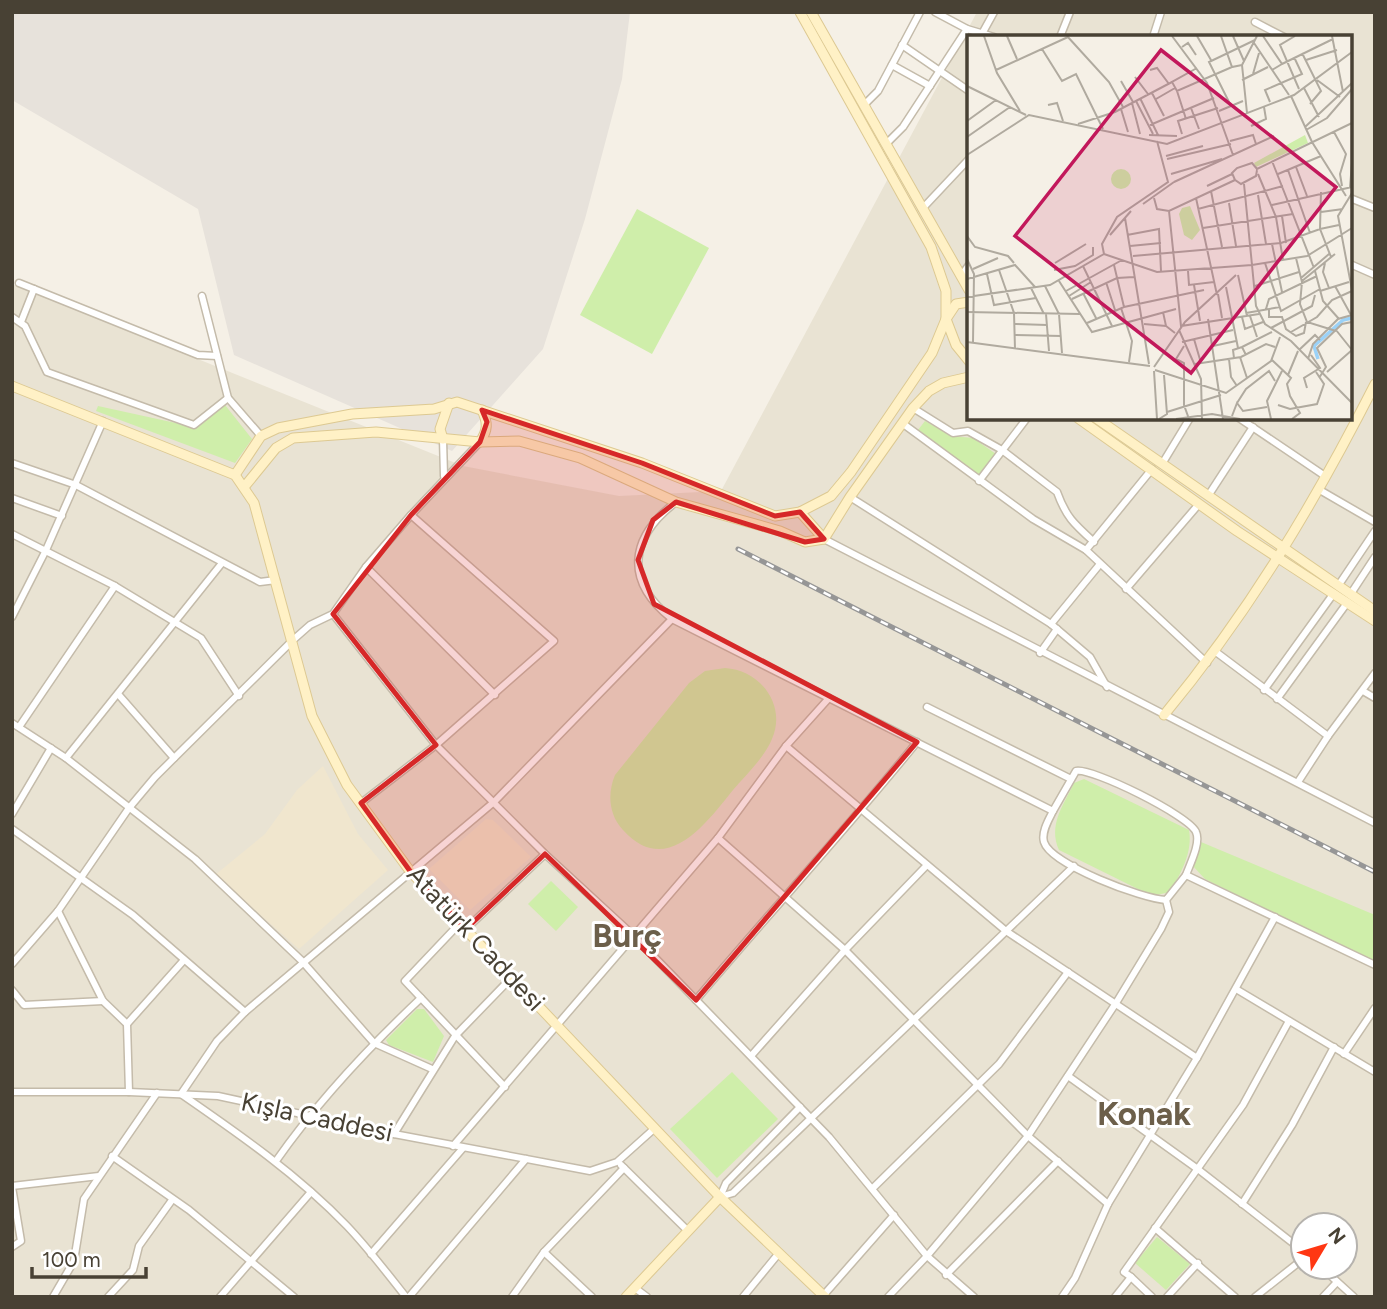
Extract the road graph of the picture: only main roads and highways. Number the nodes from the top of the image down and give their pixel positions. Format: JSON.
{"nodes":[{"id":1,"x":800,"y":12,"type":"edge"},
{"id":2,"x":814,"y":14,"type":"edge"},
{"id":3,"x":967,"y":286,"type":"edge"},
{"id":4,"x":967,"y":302,"type":"edge"},
{"id":5,"x":946,"y":318,"type":"junction"},
{"id":6,"x":967,"y":358,"type":"edge"},
{"id":7,"x":967,"y":377,"type":"edge"},
{"id":8,"x":12,"y":386,"type":"edge"},
{"id":9,"x":1374,"y":389,"type":"edge"},
{"id":10,"x":449,"y":403,"type":"junction"},
{"id":11,"x":482,"y":410,"type":"junction"},
{"id":12,"x":1353,"y":418,"type":"edge"},
{"id":13,"x":1081,"y":420,"type":"edge"},
{"id":14,"x":1099,"y":420,"type":"edge"},
{"id":15,"x":443,"y":439,"type":"junction"},
{"id":16,"x":480,"y":442,"type":"junction"},
{"id":17,"x":235,"y":475,"type":"junction"},
{"id":18,"x":245,"y":486,"type":"junction"},
{"id":19,"x":800,"y":512,"type":"junction"},
{"id":20,"x":824,"y":539,"type":"junction"},
{"id":21,"x":1282,"y":554,"type":"junction"},
{"id":22,"x":1349,"y":599,"type":"junction"},
{"id":23,"x":1375,"y":611,"type":"edge"},
{"id":24,"x":1375,"y":621,"type":"edge"},
{"id":25,"x":1164,"y":715,"type":"road end"},
{"id":26,"x":720,"y":1197,"type":"junction"},
{"id":27,"x":823,"y":1296,"type":"edge"},
{"id":28,"x":626,"y":1297,"type":"edge"}],
"edges":[{"from":1,"to":5,"type":"main road"},
{"from":2,"to":3,"type":"main road"},
{"from":4,"to":5,"type":"main road"},
{"from":5,"to":6,"type":"main road"},
{"from":5,"to":19,"type":"main road"},
{"from":7,"to":20,"type":"main road"},
{"from":8,"to":17,"type":"main road"},
{"from":9,"to":12,"type":"main road"},
{"from":10,"to":11,"type":"main road"},
{"from":10,"to":15,"type":"main road"},
{"from":10,"to":17,"type":"main road"},
{"from":11,"to":16,"type":"main road"},
{"from":11,"to":19,"type":"main road"},
{"from":12,"to":21,"type":"main road"},
{"from":13,"to":21,"type":"main road"},
{"from":14,"to":21,"type":"main road"},
{"from":15,"to":16,"type":"main road"},
{"from":15,"to":18,"type":"main road"},
{"from":16,"to":20,"type":"main road"},
{"from":17,"to":18,"type":"main road","name":"Atatürk Caddesi"},
{"from":18,"to":26,"type":"main road","name":"Atatürk Caddesi"},
{"from":19,"to":20,"type":"main road"},
{"from":21,"to":22,"type":"main road"},
{"from":21,"to":25,"type":"main road"},
{"from":22,"to":23,"type":"main road"},
{"from":22,"to":24,"type":"main road"},
{"from":26,"to":27,"type":"main road","name":"Atatürk Caddesi"},
{"from":26,"to":28,"type":"main road"}]}
